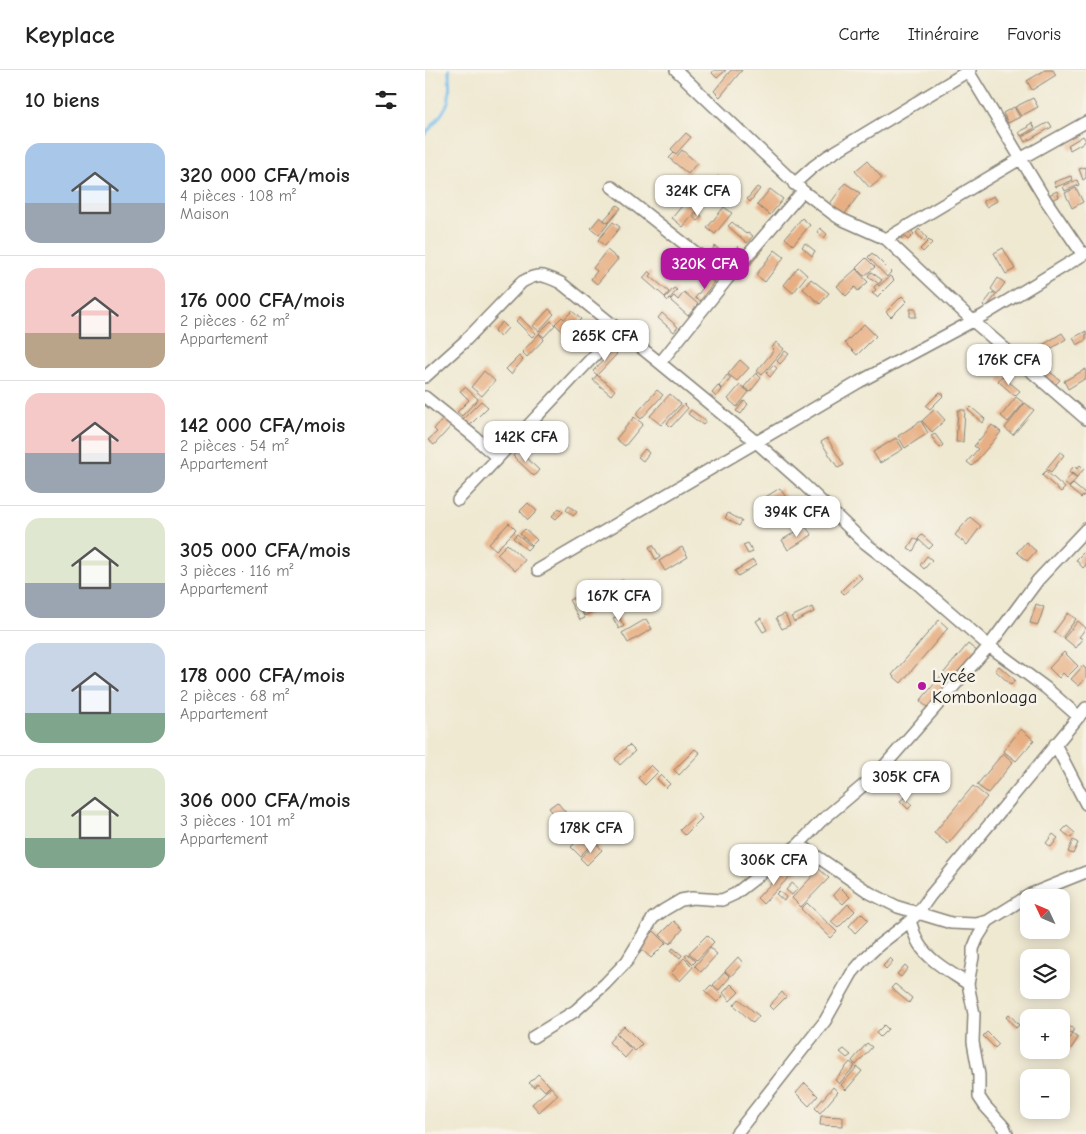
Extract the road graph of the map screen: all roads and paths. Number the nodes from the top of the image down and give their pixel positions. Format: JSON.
{"nodes":[{"id":1,"x":676,"y":70,"type":"edge"},
{"id":2,"x":969,"y":71,"type":"edge"},
{"id":3,"x":1086,"y":122,"type":"edge"},
{"id":4,"x":1020,"y":159,"type":"junction"},
{"id":5,"x":612,"y":187,"type":"dead end"},
{"id":6,"x":798,"y":188,"type":"junction"},
{"id":7,"x":886,"y":239,"type":"junction"},
{"id":8,"x":1085,"y":254,"type":"edge"},
{"id":9,"x":728,"y":278,"type":"junction"},
{"id":10,"x":973,"y":321,"type":"junction"},
{"id":11,"x":619,"y":331,"type":"junction"},
{"id":12,"x":659,"y":363,"type":"junction"},
{"id":13,"x":425,"y":378,"type":"edge"},
{"id":14,"x":425,"y":397,"type":"edge"},
{"id":15,"x":1086,"y":419,"type":"edge"},
{"id":16,"x":755,"y":442,"type":"junction"},
{"id":17,"x":498,"y":458,"type":"junction"},
{"id":18,"x":457,"y":500,"type":"dead end"},
{"id":19,"x":1086,"y":529,"type":"edge"},
{"id":20,"x":538,"y":570,"type":"dead end"},
{"id":21,"x":989,"y":646,"type":"junction"},
{"id":22,"x":1082,"y":712,"type":"edge"},
{"id":23,"x":1055,"y":744,"type":"junction"},
{"id":24,"x":1086,"y":804,"type":"edge"},
{"id":25,"x":799,"y":844,"type":"junction"},
{"id":26,"x":1086,"y":872,"type":"edge"},
{"id":27,"x":918,"y":913,"type":"junction"},
{"id":28,"x":988,"y":920,"type":"junction"},
{"id":29,"x":910,"y":921,"type":"junction"},
{"id":30,"x":967,"y":984,"type":"junction"},
{"id":31,"x":533,"y":1037,"type":"dead end"},
{"id":32,"x":736,"y":1134,"type":"edge"},
{"id":33,"x":1007,"y":1134,"type":"edge"}],
"edges":[{"from":1,"to":6,"type":"street"},
{"from":2,"to":4,"type":"street"},
{"from":2,"to":6,"type":"street"},
{"from":3,"to":4,"type":"street"},
{"from":4,"to":7,"type":"street"},
{"from":4,"to":8,"type":"street"},
{"from":5,"to":9,"type":"street"},
{"from":6,"to":7,"type":"street"},
{"from":6,"to":9,"type":"street"},
{"from":7,"to":10,"type":"street"},
{"from":8,"to":10,"type":"street"},
{"from":9,"to":12,"type":"street"},
{"from":10,"to":15,"type":"street"},
{"from":10,"to":16,"type":"street"},
{"from":11,"to":12,"type":"street"},
{"from":11,"to":13,"type":"street"},
{"from":11,"to":17,"type":"street"},
{"from":12,"to":16,"type":"street"},
{"from":14,"to":17,"type":"street"},
{"from":16,"to":20,"type":"street"},
{"from":16,"to":21,"type":"street"},
{"from":17,"to":18,"type":"street"},
{"from":19,"to":21,"type":"street"},
{"from":21,"to":22,"type":"street"},
{"from":21,"to":25,"type":"street"},
{"from":22,"to":23,"type":"street"},
{"from":23,"to":24,"type":"street"},
{"from":23,"to":27,"type":"street"},
{"from":25,"to":27,"type":"street"},
{"from":25,"to":31,"type":"street"},
{"from":26,"to":28,"type":"street"},
{"from":27,"to":28,"type":"street"},
{"from":27,"to":29,"type":"street"},
{"from":28,"to":30,"type":"street"},
{"from":29,"to":30,"type":"street"},
{"from":29,"to":32,"type":"street"},
{"from":30,"to":33,"type":"street"}]}
